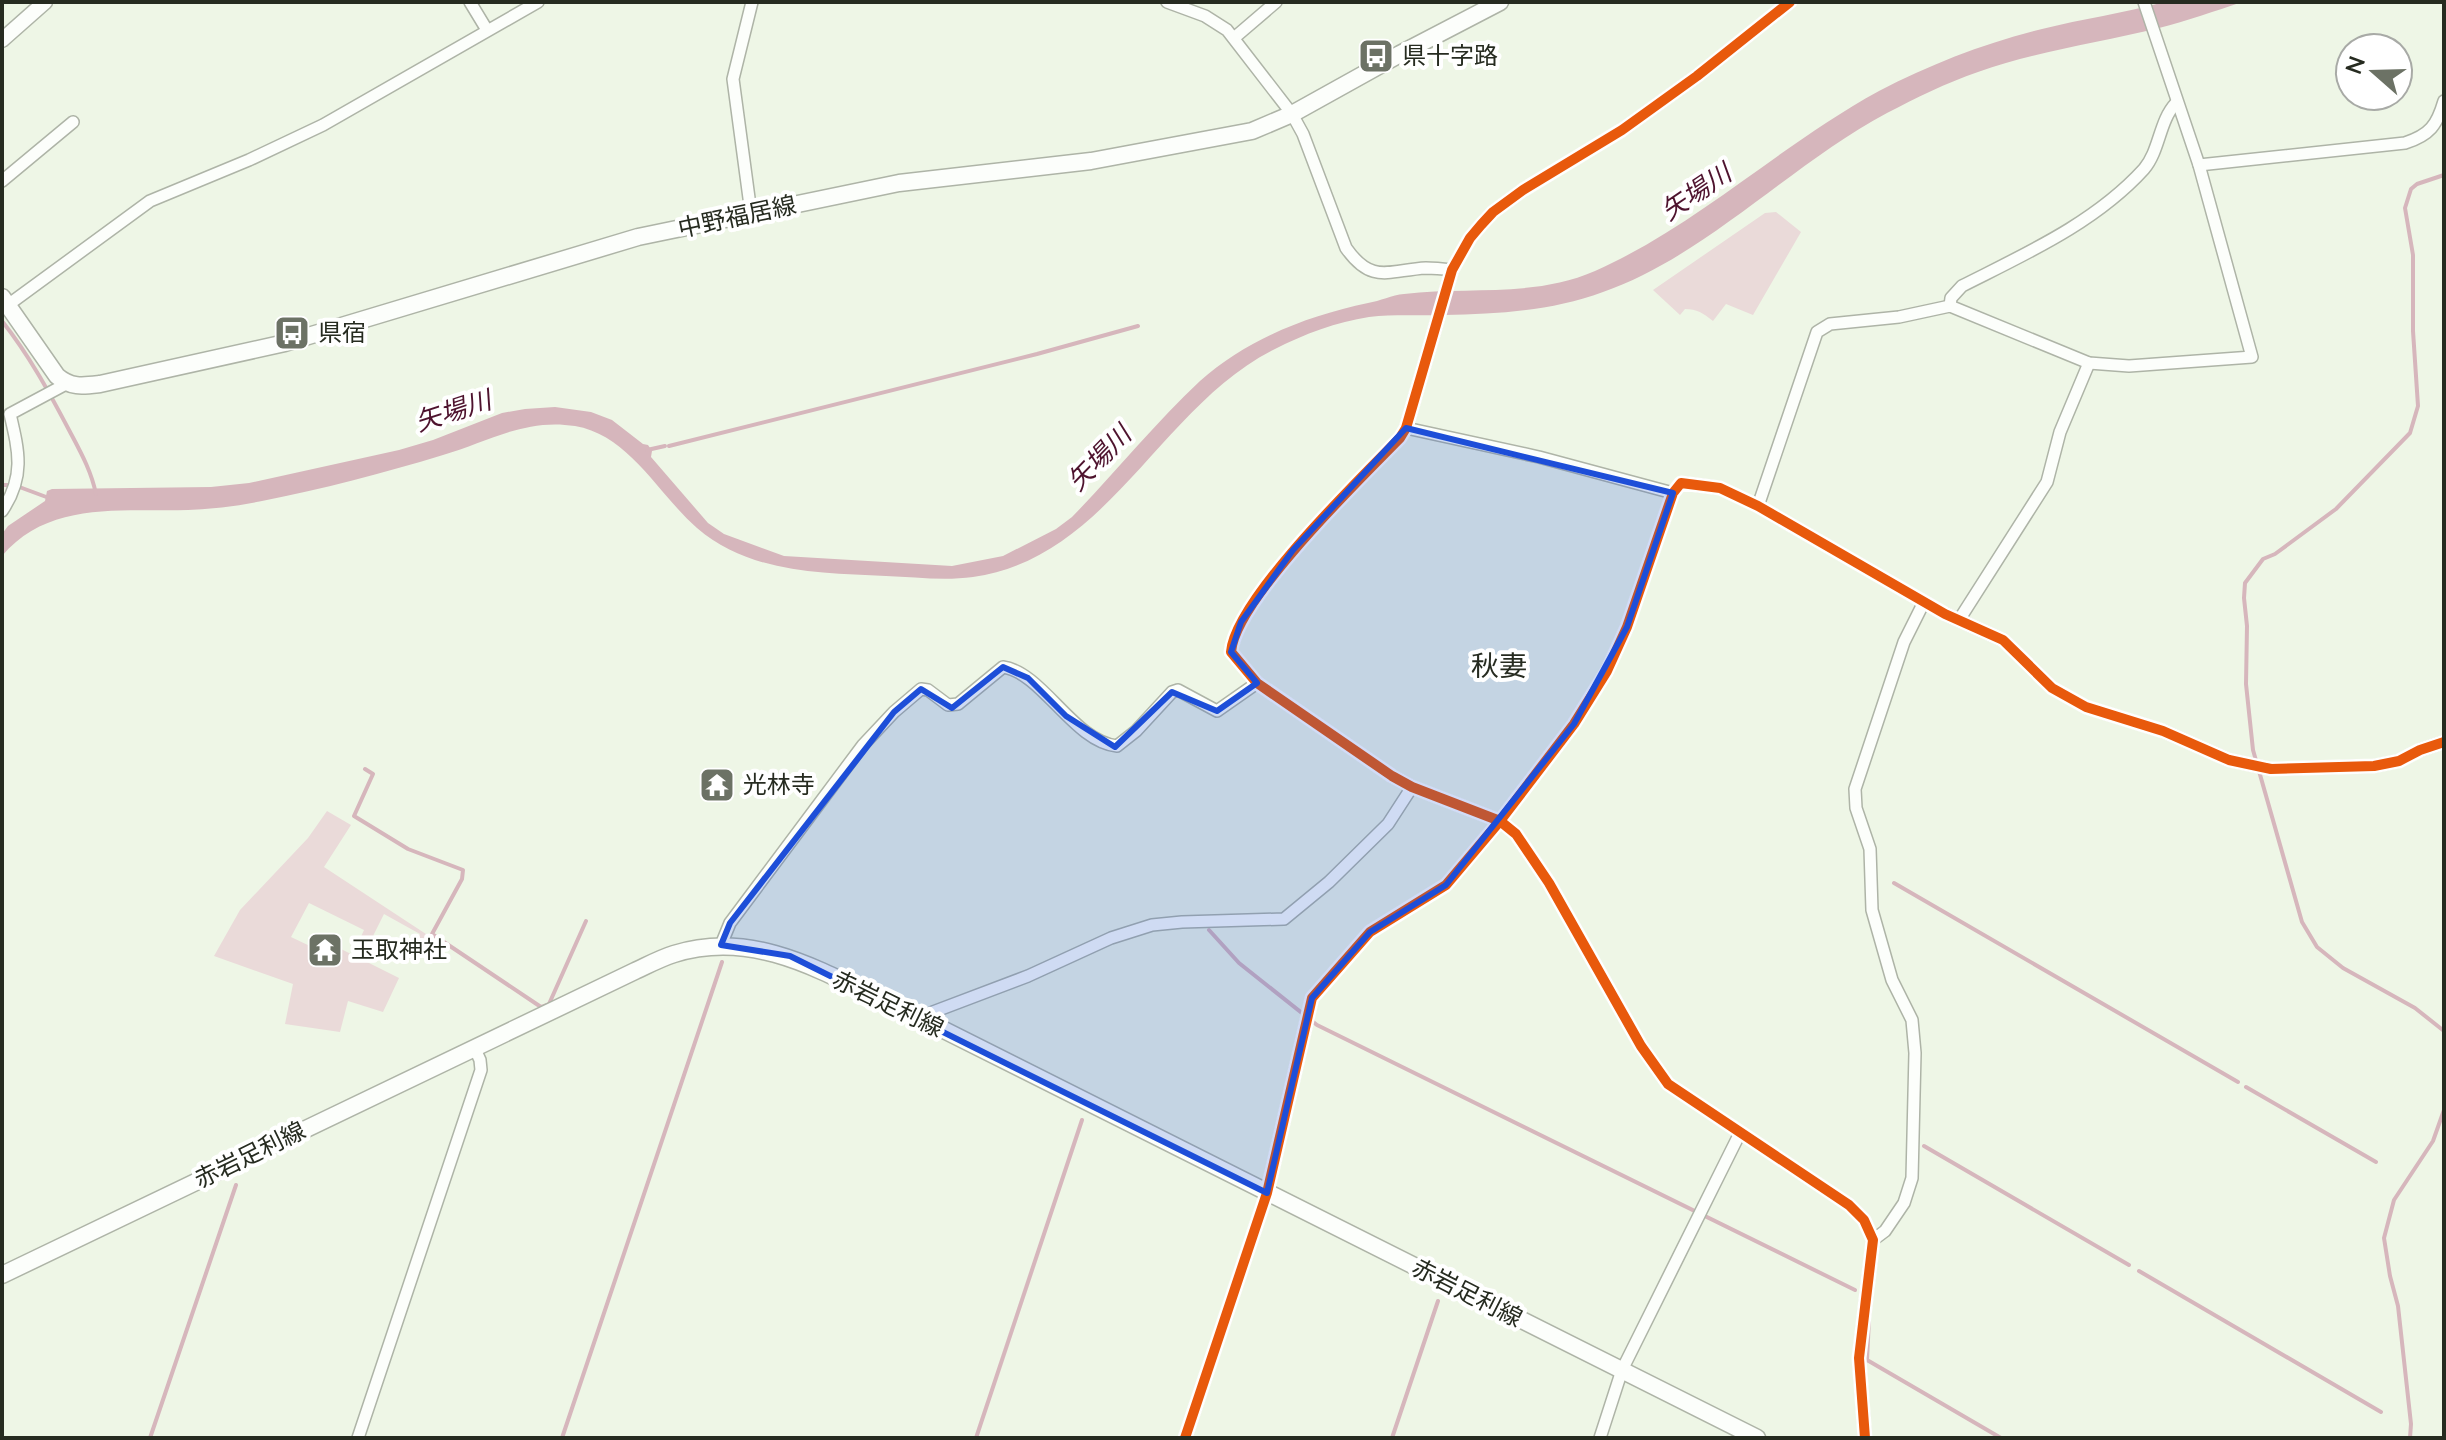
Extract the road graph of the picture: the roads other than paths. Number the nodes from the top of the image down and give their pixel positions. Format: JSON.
{"nodes":[{"id":1,"x":45,"y":2,"type":"edge"},
{"id":2,"x":470,"y":2,"type":"edge"},
{"id":3,"x":538,"y":2,"type":"edge"},
{"id":4,"x":752,"y":2,"type":"edge"},
{"id":5,"x":1167,"y":2,"type":"edge"},
{"id":6,"x":1276,"y":2,"type":"edge"},
{"id":7,"x":1500,"y":2,"type":"edge"},
{"id":8,"x":1790,"y":2,"type":"edge"},
{"id":9,"x":2144,"y":2,"type":"edge"},
{"id":10,"x":487,"y":30,"type":"junction"},
{"id":11,"x":1234,"y":38,"type":"junction"},
{"id":12,"x":2,"y":40,"type":"edge"},
{"id":13,"x":2444,"y":101,"type":"edge"},
{"id":14,"x":2176,"y":103,"type":"junction"},
{"id":15,"x":1292,"y":114,"type":"junction"},
{"id":16,"x":73,"y":122,"type":"dead end"},
{"id":17,"x":2199,"y":165,"type":"junction"},
{"id":18,"x":2,"y":181,"type":"edge"},
{"id":19,"x":751,"y":213,"type":"junction"},
{"id":20,"x":1452,"y":270,"type":"junction"},
{"id":21,"x":5,"y":301,"type":"edge"},
{"id":22,"x":1950,"y":306,"type":"junction"},
{"id":23,"x":2089,"y":363,"type":"junction"},
{"id":24,"x":66,"y":384,"type":"junction"},
{"id":25,"x":6,"y":412,"type":"edge"},
{"id":26,"x":1406,"y":428,"type":"junction"},
{"id":27,"x":1673,"y":493,"type":"junction"},
{"id":28,"x":1758,"y":506,"type":"junction"},
{"id":29,"x":2,"y":511,"type":"edge"},
{"id":30,"x":1924,"y":602,"type":"junction"},
{"id":31,"x":1959,"y":620,"type":"junction"},
{"id":32,"x":1257,"y":683,"type":"junction"},
{"id":33,"x":2444,"y":742,"type":"edge"},
{"id":34,"x":1412,"y":787,"type":"junction"},
{"id":35,"x":1500,"y":821,"type":"junction"},
{"id":36,"x":721,"y":945,"type":"junction"},
{"id":37,"x":924,"y":1020,"type":"junction"},
{"id":38,"x":474,"y":1047,"type":"junction"},
{"id":39,"x":1740,"y":1133,"type":"junction"},
{"id":40,"x":1267,"y":1193,"type":"junction"},
{"id":41,"x":1873,"y":1240,"type":"junction"},
{"id":42,"x":2,"y":1275,"type":"edge"},
{"id":43,"x":1622,"y":1370,"type":"junction"},
{"id":44,"x":358,"y":1438,"type":"edge"},
{"id":45,"x":1185,"y":1438,"type":"edge"},
{"id":46,"x":1600,"y":1438,"type":"edge"},
{"id":47,"x":1757,"y":1438,"type":"edge"},
{"id":48,"x":1865,"y":1438,"type":"edge"}],
"edges":[{"from":1,"to":12,"type":"street"},
{"from":2,"to":10,"type":"street"},
{"from":3,"to":10,"type":"street"},
{"from":4,"to":19,"type":"street"},
{"from":5,"to":11,"type":"street"},
{"from":6,"to":11,"type":"street"},
{"from":7,"to":15,"type":"main road","name":"中野福居線"},
{"from":8,"to":20,"type":"street"},
{"from":9,"to":14,"type":"street"},
{"from":10,"to":21,"type":"street"},
{"from":11,"to":15,"type":"street"},
{"from":13,"to":17,"type":"street"},
{"from":14,"to":17,"type":"street"},
{"from":14,"to":22,"type":"street"},
{"from":15,"to":19,"type":"main road","name":"中野福居線"},
{"from":15,"to":20,"type":"street"},
{"from":16,"to":18,"type":"street"},
{"from":17,"to":23,"type":"street"},
{"from":19,"to":24,"type":"main road","name":"中野福居線"},
{"from":20,"to":26,"type":"street"},
{"from":21,"to":24,"type":"main road"},
{"from":22,"to":23,"type":"street"},
{"from":22,"to":28,"type":"street"},
{"from":23,"to":31,"type":"street"},
{"from":24,"to":25,"type":"street"},
{"from":25,"to":29,"type":"street"},
{"from":26,"to":27,"type":"street"},
{"from":26,"to":32,"type":"street"},
{"from":27,"to":28,"type":"street"},
{"from":27,"to":35,"type":"street"},
{"from":28,"to":30,"type":"street"},
{"from":30,"to":31,"type":"street"},
{"from":30,"to":41,"type":"street"},
{"from":31,"to":33,"type":"street"},
{"from":32,"to":34,"type":"street"},
{"from":32,"to":36,"type":"street"},
{"from":34,"to":35,"type":"street"},
{"from":34,"to":37,"type":"street"},
{"from":35,"to":39,"type":"street"},
{"from":35,"to":40,"type":"street"},
{"from":36,"to":37,"type":"main road","name":"赤岩足利線"},
{"from":36,"to":38,"type":"main road","name":"赤岩足利線"},
{"from":37,"to":40,"type":"main road","name":"赤岩足利線"},
{"from":38,"to":42,"type":"main road","name":"赤岩足利線"},
{"from":38,"to":44,"type":"street"},
{"from":39,"to":41,"type":"street"},
{"from":39,"to":43,"type":"street"},
{"from":40,"to":43,"type":"main road","name":"赤岩足利線"},
{"from":40,"to":45,"type":"street"},
{"from":41,"to":48,"type":"street"},
{"from":43,"to":46,"type":"street"},
{"from":43,"to":47,"type":"main road","name":"赤岩足利線"}]}
